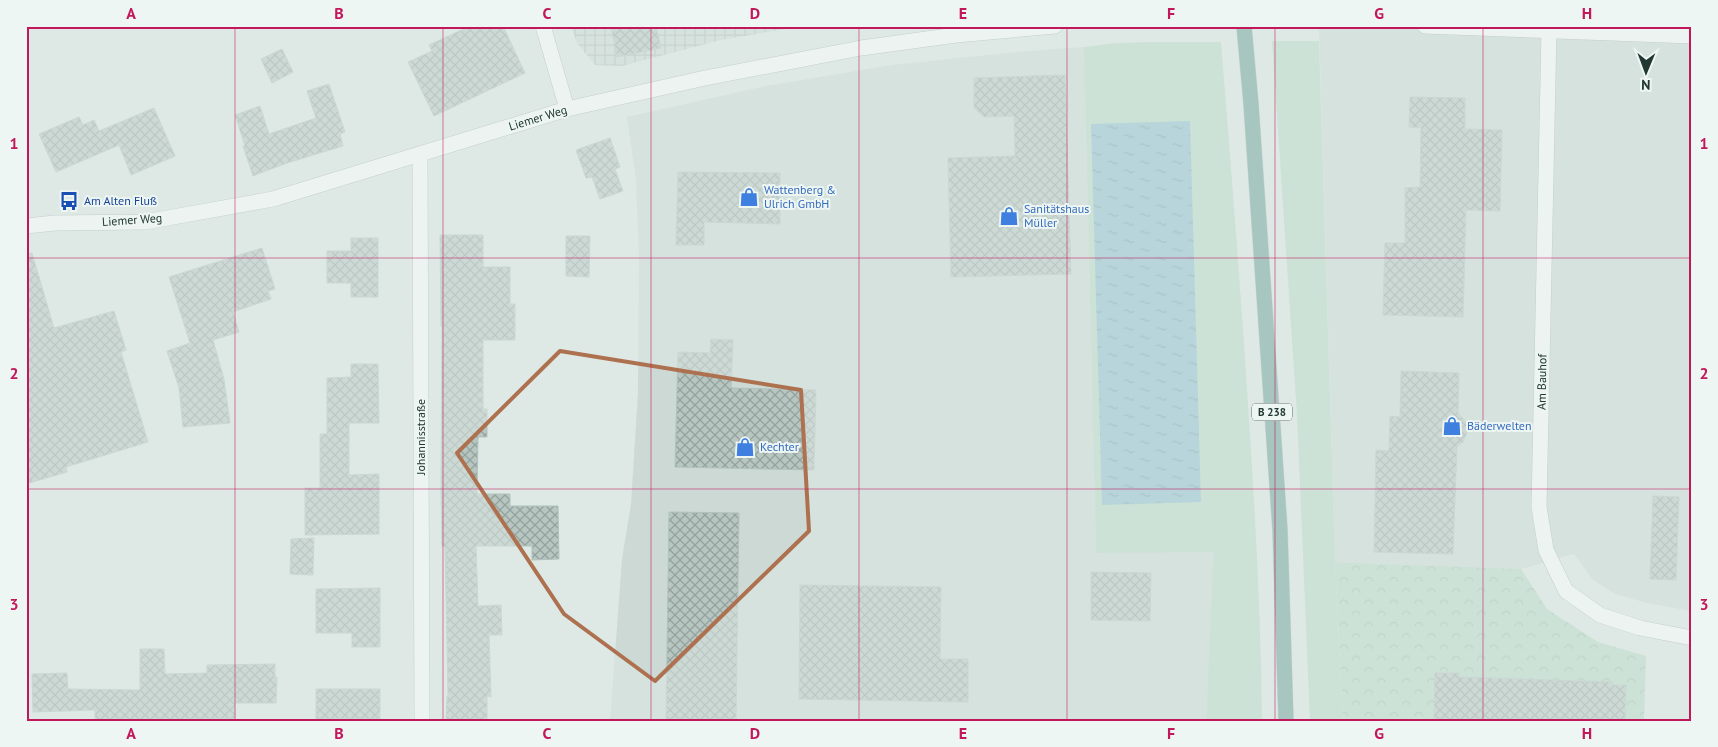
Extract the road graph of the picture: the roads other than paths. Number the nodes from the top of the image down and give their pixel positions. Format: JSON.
{"nodes":[{"id":1,"x":543,"y":26,"type":"edge"},
{"id":2,"x":1055,"y":26,"type":"edge"},
{"id":3,"x":1244,"y":26,"type":"edge"},
{"id":4,"x":1425,"y":26,"type":"edge"},
{"id":5,"x":1549,"y":31,"type":"junction"},
{"id":6,"x":1692,"y":36,"type":"edge"},
{"id":7,"x":566,"y":109,"type":"junction"},
{"id":8,"x":420,"y":154,"type":"junction"},
{"id":9,"x":26,"y":226,"type":"edge"},
{"id":10,"x":1692,"y":638,"type":"edge"},
{"id":11,"x":422,"y":721,"type":"edge"},
{"id":12,"x":1286,"y":721,"type":"edge"}],
"edges":[{"from":1,"to":7,"type":"street"},
{"from":2,"to":7,"type":"street","name":"Liemer Weg"},
{"from":3,"to":12,"type":"main road","number":"B 238"},
{"from":4,"to":5,"type":"street"},
{"from":5,"to":6,"type":"street"},
{"from":5,"to":10,"type":"street","name":"Am Bauhof"},
{"from":7,"to":8,"type":"street","name":"Liemer Weg"},
{"from":8,"to":9,"type":"street","name":"Liemer Weg"},
{"from":8,"to":11,"type":"street","name":"Johannisstraße"}]}
